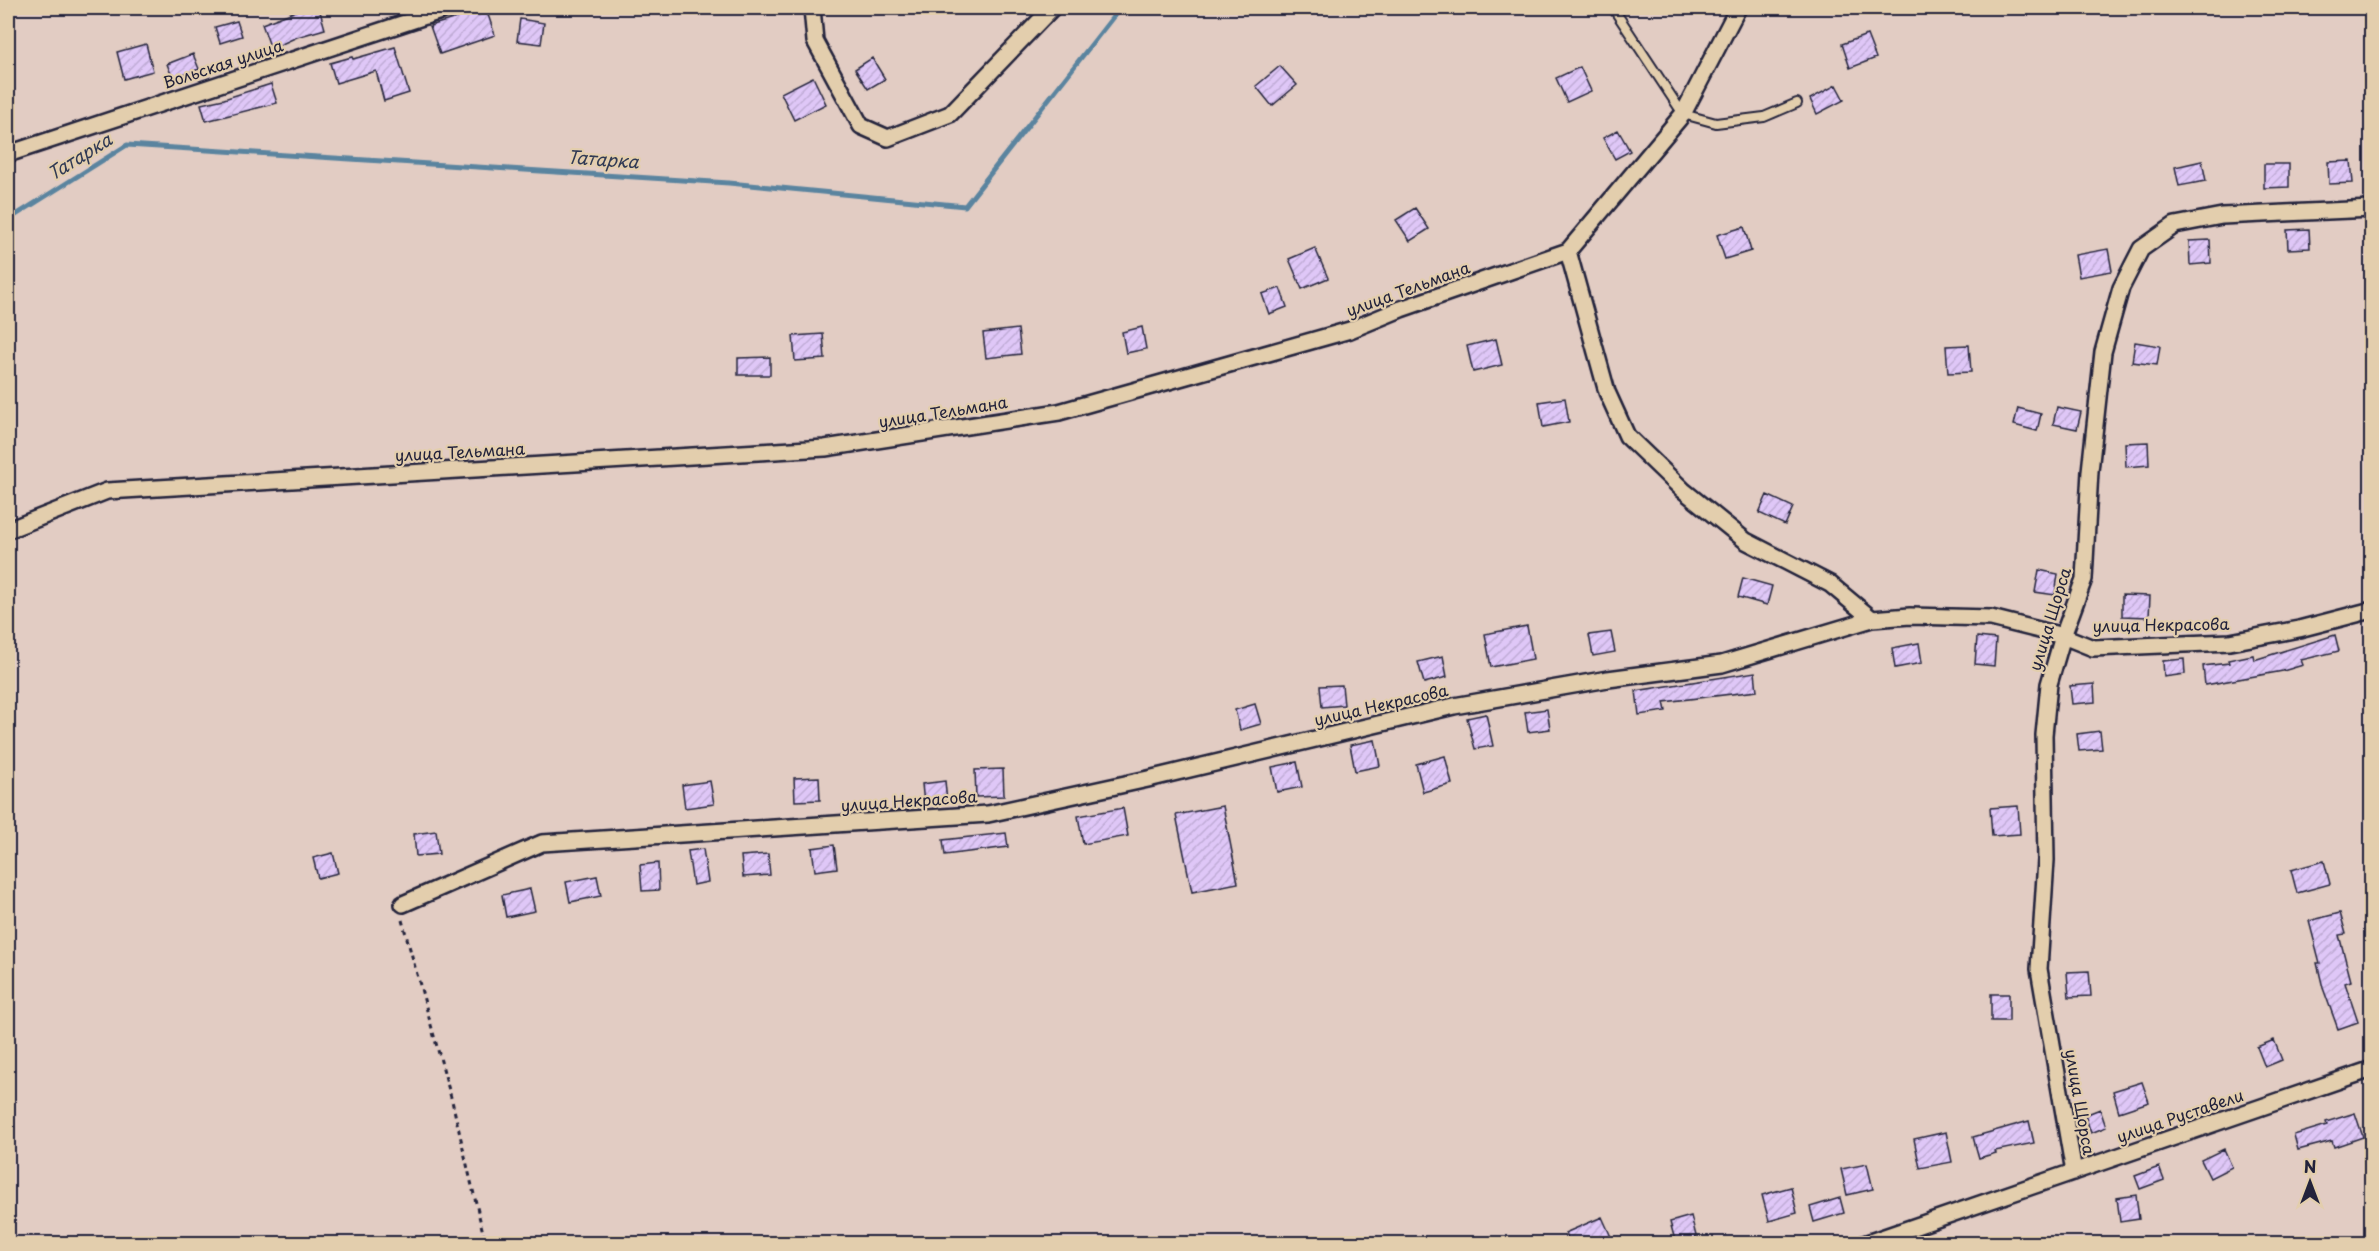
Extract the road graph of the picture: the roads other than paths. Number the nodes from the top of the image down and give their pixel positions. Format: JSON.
{"nodes":[{"id":1,"x":450,"y":8,"type":"edge"},
{"id":2,"x":812,"y":8,"type":"edge"},
{"id":3,"x":1052,"y":8,"type":"edge"},
{"id":4,"x":1613,"y":8,"type":"edge"},
{"id":5,"x":1738,"y":8,"type":"edge"},
{"id":6,"x":1797,"y":103,"type":"dead end"},
{"id":7,"x":1683,"y":114,"type":"junction"},
{"id":8,"x":8,"y":154,"type":"edge"},
{"id":9,"x":2372,"y":209,"type":"edge"},
{"id":10,"x":1568,"y":250,"type":"junction"},
{"id":11,"x":8,"y":530,"type":"edge"},
{"id":12,"x":2372,"y":610,"type":"edge"},
{"id":13,"x":1872,"y":619,"type":"junction"},
{"id":14,"x":2062,"y":636,"type":"junction"},
{"id":15,"x":403,"y":904,"type":"road end"},
{"id":16,"x":2372,"y":1069,"type":"edge"},
{"id":17,"x":2074,"y":1172,"type":"junction"},
{"id":18,"x":1864,"y":1244,"type":"edge"}],
"edges":[{"from":1,"to":8,"type":"street","name":"Вольская улица"},
{"from":2,"to":3,"type":"street"},
{"from":4,"to":7,"type":"lane"},
{"from":5,"to":7,"type":"street"},
{"from":6,"to":7,"type":"lane"},
{"from":7,"to":10,"type":"street"},
{"from":9,"to":14,"type":"street","name":"улица Щорса"},
{"from":10,"to":11,"type":"street","name":"улица Тельмана"},
{"from":10,"to":13,"type":"street"},
{"from":12,"to":14,"type":"street","name":"улица Некрасова"},
{"from":13,"to":14,"type":"street","name":"улица Некрасова"},
{"from":13,"to":15,"type":"street","name":"улица Некрасова"},
{"from":14,"to":17,"type":"street","name":"улица Щорса"},
{"from":16,"to":17,"type":"street","name":"улица Руставели"},
{"from":17,"to":18,"type":"street","name":"улица Руставели"}]}
